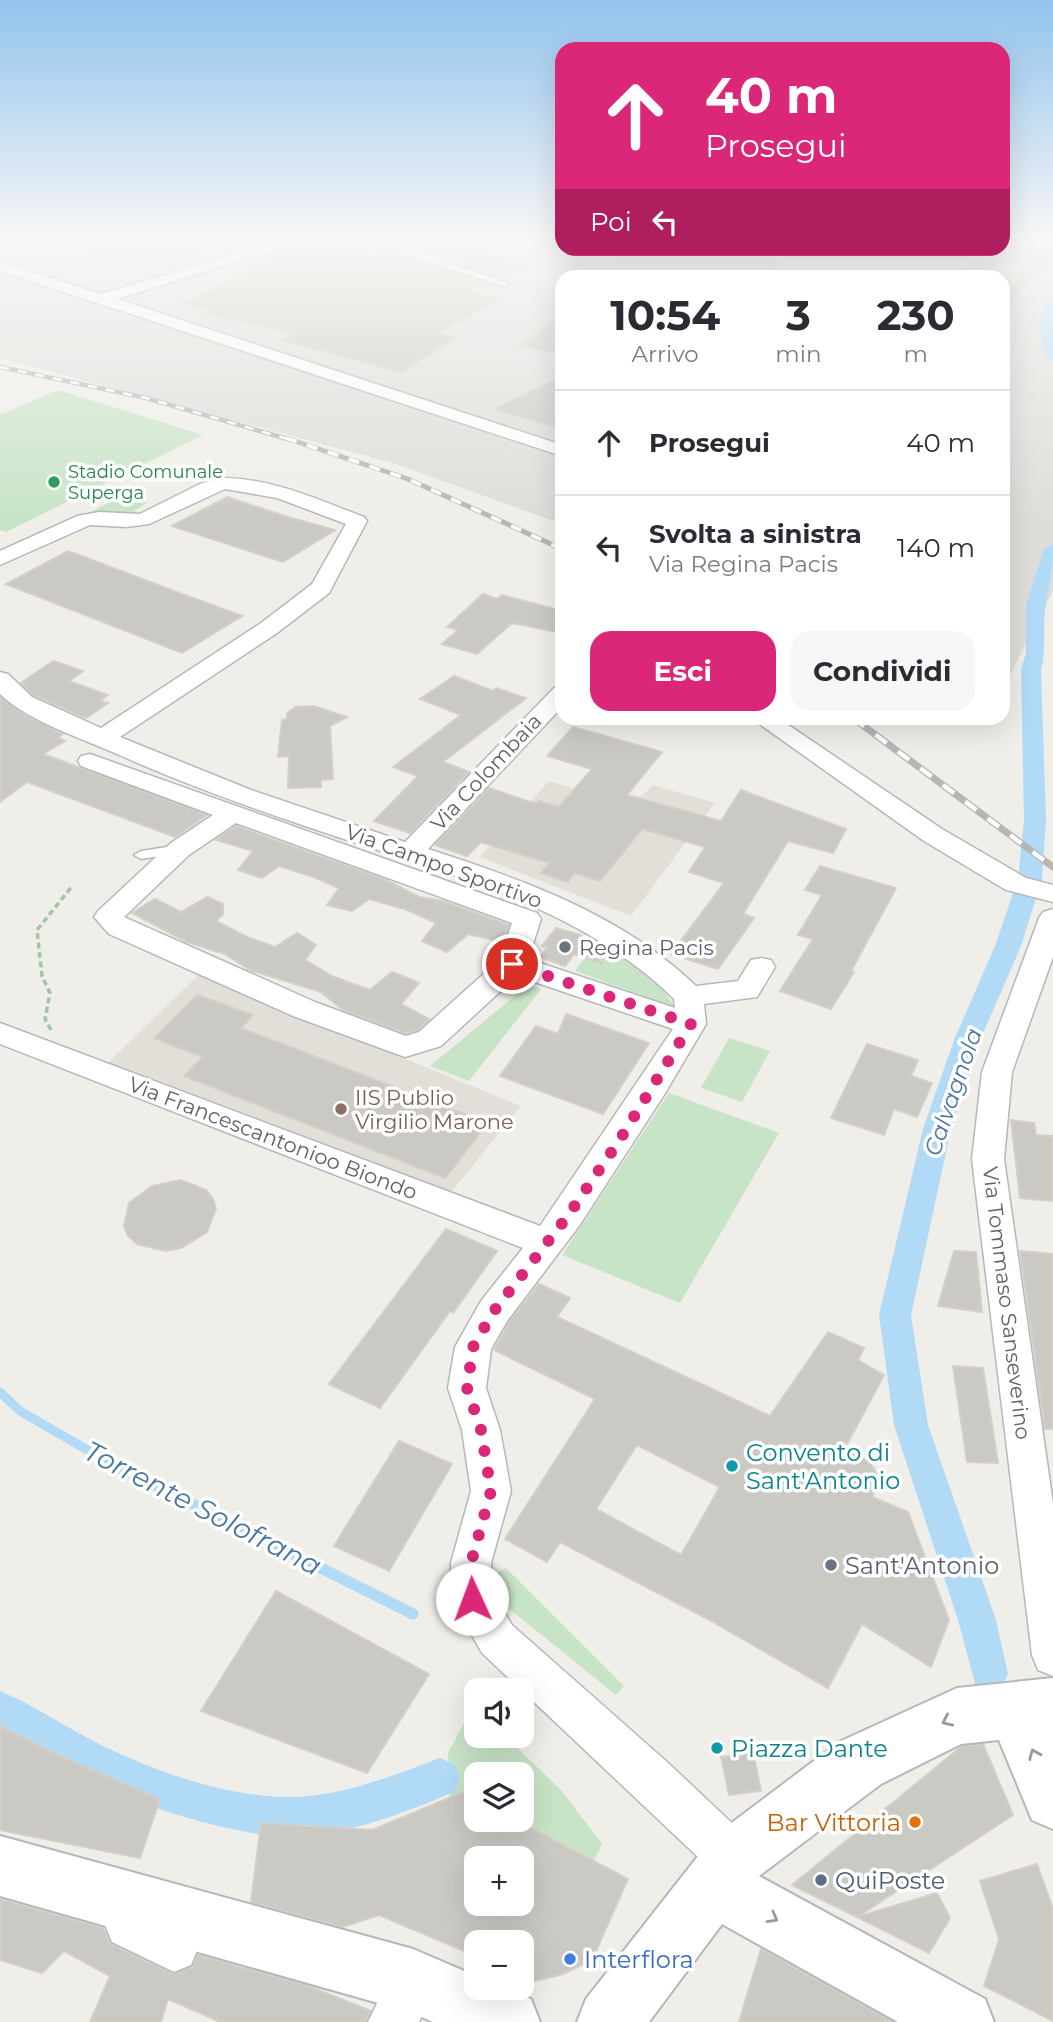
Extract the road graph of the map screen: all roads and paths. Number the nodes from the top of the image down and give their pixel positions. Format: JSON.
{"nodes":[{"id":1,"x":200,"y":331,"type":"edge"},
{"id":2,"x":555,"y":449,"type":"edge"},
{"id":3,"x":0,"y":559,"type":"edge"},
{"id":4,"x":0,"y":679,"type":"edge"},
{"id":5,"x":555,"y":700,"type":"edge"},
{"id":6,"x":773,"y":725,"type":"edge"},
{"id":7,"x":95,"y":750,"type":"junction"},
{"id":8,"x":233,"y":813,"type":"junction"},
{"id":9,"x":180,"y":849,"type":"junction"},
{"id":10,"x":410,"y":852,"type":"junction"},
{"id":11,"x":141,"y":855,"type":"dead end"},
{"id":12,"x":73,"y":885,"type":"dead end"},
{"id":13,"x":1040,"y":897,"type":"edge"},
{"id":14,"x":512,"y":964,"type":"junction"},
{"id":15,"x":761,"y":967,"type":"dead end"},
{"id":16,"x":690,"y":1010,"type":"junction"},
{"id":17,"x":0,"y":1033,"type":"edge"},
{"id":18,"x":66,"y":1059,"type":"junction"},
{"id":19,"x":547,"y":1243,"type":"junction"},
{"id":20,"x":1053,"y":1655,"type":"edge"},
{"id":21,"x":1033,"y":1707,"type":"edge"},
{"id":22,"x":1053,"y":1799,"type":"edge"},
{"id":23,"x":0,"y":1866,"type":"edge"},
{"id":24,"x":724,"y":1872,"type":"junction"},
{"id":25,"x":68,"y":1885,"type":"junction"},
{"id":26,"x":174,"y":1948,"type":"dead end"},
{"id":27,"x":403,"y":2001,"type":"edge"},
{"id":28,"x":509,"y":2022,"type":"edge"},
{"id":29,"x":609,"y":2022,"type":"edge"},
{"id":30,"x":962,"y":2022,"type":"edge"}],
"edges":[{"from":1,"to":2,"type":"street"},
{"from":3,"to":7,"type":"street"},
{"from":4,"to":7,"type":"street","name":"Via Campo Sportivo"},
{"from":5,"to":10,"type":"street","name":"Via Colombaia"},
{"from":6,"to":13,"type":"street"},
{"from":7,"to":8,"type":"street"},
{"from":7,"to":10,"type":"street","name":"Via Campo Sportivo"},
{"from":8,"to":9,"type":"street"},
{"from":8,"to":14,"type":"street"},
{"from":9,"to":11,"type":"lane"},
{"from":9,"to":14,"type":"street"},
{"from":10,"to":16,"type":"street","name":"Via Campo Sportivo"},
{"from":12,"to":18,"type":"path"},
{"from":13,"to":20,"type":"street","name":"Via Tommaso Sanseverino"},
{"from":14,"to":16,"type":"street"},
{"from":15,"to":16,"type":"street"},
{"from":16,"to":19,"type":"street"},
{"from":17,"to":18,"type":"street","name":"Via Francescantonioo Biondo"},
{"from":18,"to":19,"type":"street","name":"Via Francescantonioo Biondo"},
{"from":19,"to":24,"type":"street"},
{"from":22,"to":21,"type":"main road","one_way":true},
{"from":21,"to":24,"type":"main road","one_way":true},
{"from":23,"to":25,"type":"main road"},
{"from":24,"to":29,"type":"main road"},
{"from":24,"to":30,"type":"main road","one_way":true},
{"from":25,"to":26,"type":"street"},
{"from":25,"to":27,"type":"main road"},
{"from":27,"to":28,"type":"main road"}]}
